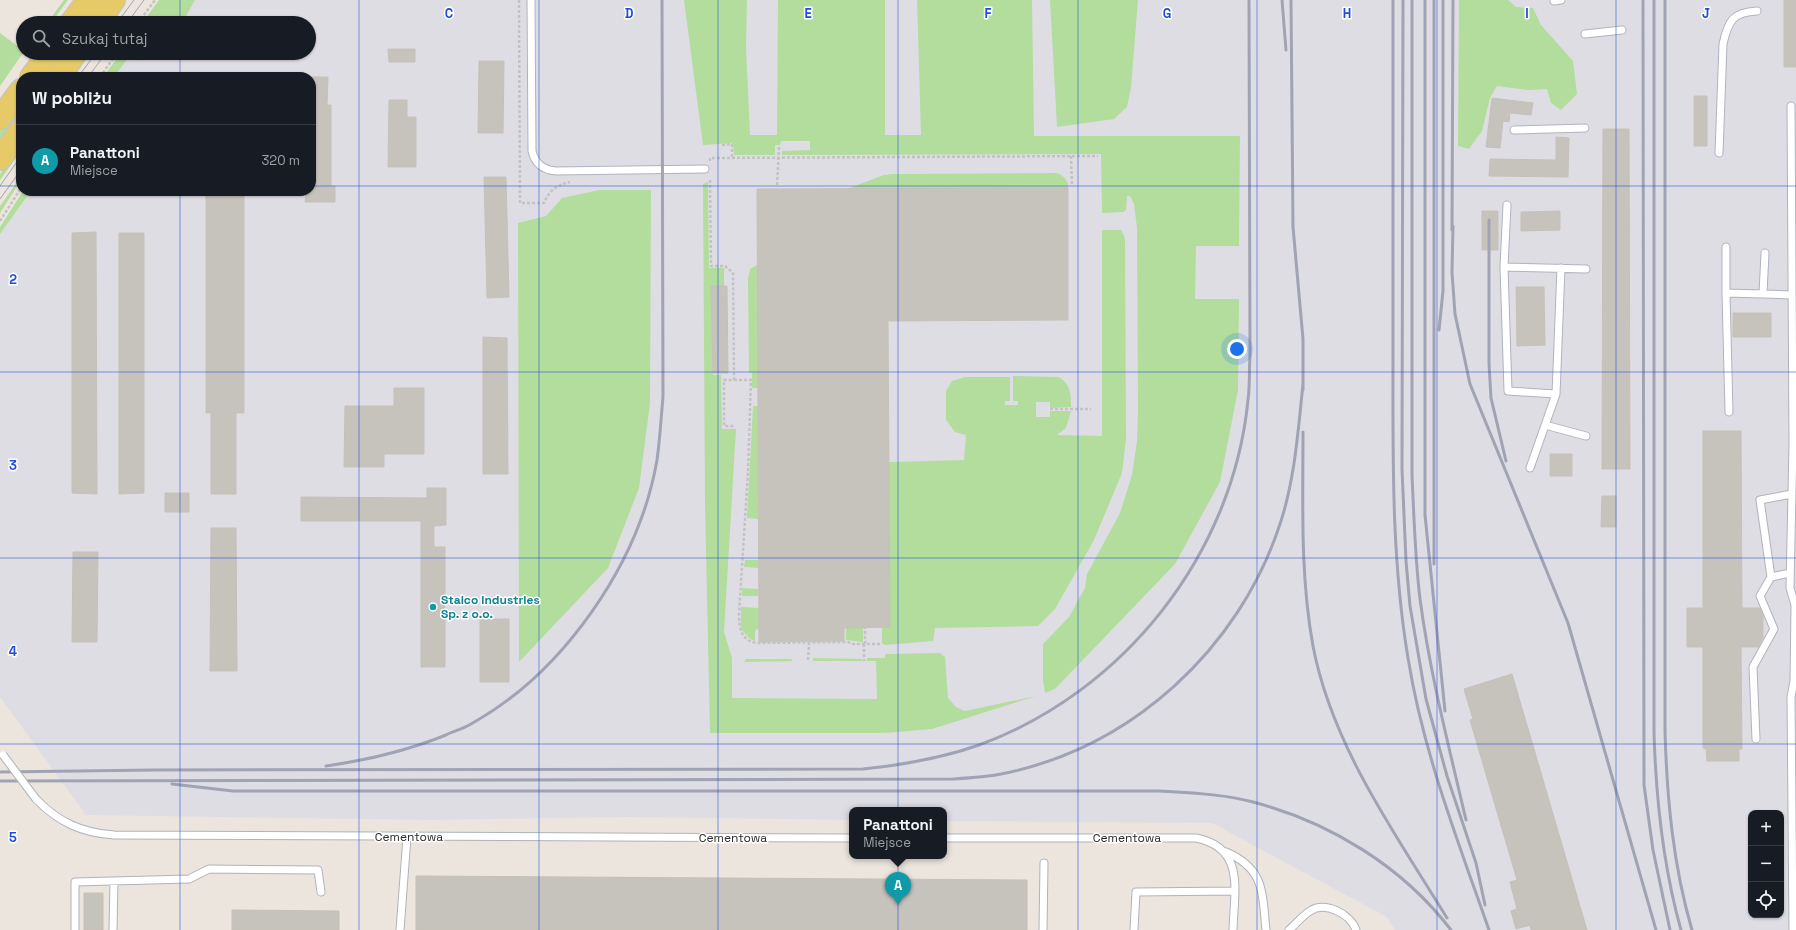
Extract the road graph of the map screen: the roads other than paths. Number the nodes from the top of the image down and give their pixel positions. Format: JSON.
{"nodes":[{"id":1,"x":88,"y":0,"type":"edge"},
{"id":2,"x":114,"y":0,"type":"edge"},
{"id":3,"x":532,"y":0,"type":"edge"},
{"id":4,"x":1757,"y":12,"type":"dead end"},
{"id":5,"x":76,"y":16,"type":"edge"},
{"id":6,"x":103,"y":16,"type":"edge"},
{"id":7,"x":1622,"y":30,"type":"dead end"},
{"id":8,"x":1585,"y":34,"type":"dead end"},
{"id":9,"x":44,"y":60,"type":"edge"},
{"id":10,"x":71,"y":60,"type":"edge"},
{"id":11,"x":35,"y":72,"type":"edge"},
{"id":12,"x":63,"y":72,"type":"edge"},
{"id":13,"x":16,"y":97,"type":"edge"},
{"id":14,"x":1791,"y":106,"type":"dead end"},
{"id":15,"x":0,"y":118,"type":"edge"},
{"id":16,"x":1585,"y":128,"type":"dead end"},
{"id":17,"x":1514,"y":130,"type":"dead end"},
{"id":18,"x":16,"y":137,"type":"edge"},
{"id":19,"x":1719,"y":153,"type":"dead end"},
{"id":20,"x":0,"y":159,"type":"edge"},
{"id":21,"x":708,"y":169,"type":"road end"},
{"id":22,"x":1507,"y":205,"type":"dead end"},
{"id":23,"x":1726,"y":247,"type":"dead end"},
{"id":24,"x":1765,"y":253,"type":"dead end"},
{"id":25,"x":1504,"y":267,"type":"junction"},
{"id":26,"x":1561,"y":268,"type":"junction"},
{"id":27,"x":1586,"y":269,"type":"dead end"},
{"id":28,"x":1726,"y":294,"type":"junction"},
{"id":29,"x":1763,"y":294,"type":"junction"},
{"id":30,"x":1792,"y":295,"type":"junction"},
{"id":31,"x":1556,"y":394,"type":"junction"},
{"id":32,"x":1729,"y":412,"type":"dead end"},
{"id":33,"x":1545,"y":425,"type":"junction"},
{"id":34,"x":1586,"y":436,"type":"dead end"},
{"id":35,"x":1530,"y":468,"type":"dead end"},
{"id":36,"x":1792,"y":494,"type":"junction"},
{"id":37,"x":1790,"y":573,"type":"junction"},
{"id":38,"x":1771,"y":577,"type":"junction"},
{"id":39,"x":1756,"y":739,"type":"dead end"},
{"id":40,"x":1,"y":753,"type":"edge"},
{"id":41,"x":407,"y":837,"type":"junction"},
{"id":42,"x":849,"y":838,"type":"edge"},
{"id":43,"x":947,"y":838,"type":"edge"},
{"id":44,"x":1225,"y":852,"type":"junction"},
{"id":45,"x":1044,"y":863,"type":"dead end"},
{"id":46,"x":114,"y":881,"type":"junction"},
{"id":47,"x":1234,"y":891,"type":"junction"},
{"id":48,"x":321,"y":892,"type":"dead end"},
{"id":49,"x":76,"y":930,"type":"edge"},
{"id":50,"x":113,"y":930,"type":"edge"},
{"id":51,"x":400,"y":930,"type":"edge"},
{"id":52,"x":1043,"y":930,"type":"edge"},
{"id":53,"x":1134,"y":930,"type":"edge"},
{"id":54,"x":1233,"y":930,"type":"edge"},
{"id":55,"x":1266,"y":930,"type":"edge"},
{"id":56,"x":1289,"y":930,"type":"edge"},
{"id":57,"x":1356,"y":930,"type":"edge"},
{"id":58,"x":1793,"y":930,"type":"edge"}],
"edges":[{"from":1,"to":5,"type":"main road"},
{"from":2,"to":6,"type":"main road"},
{"from":3,"to":21,"type":"lane"},
{"from":4,"to":19,"type":"lane"},
{"from":7,"to":8,"type":"lane"},
{"from":9,"to":11,"type":"main road"},
{"from":10,"to":12,"type":"main road"},
{"from":13,"to":15,"type":"main road"},
{"from":14,"to":30,"type":"lane"},
{"from":16,"to":17,"type":"lane"},
{"from":18,"to":20,"type":"main road"},
{"from":22,"to":25,"type":"lane"},
{"from":23,"to":28,"type":"lane"},
{"from":24,"to":29,"type":"lane"},
{"from":25,"to":26,"type":"lane"},
{"from":25,"to":31,"type":"lane"},
{"from":26,"to":27,"type":"lane"},
{"from":26,"to":31,"type":"lane"},
{"from":28,"to":29,"type":"lane"},
{"from":28,"to":32,"type":"lane"},
{"from":29,"to":30,"type":"lane"},
{"from":30,"to":36,"type":"lane"},
{"from":31,"to":33,"type":"lane"},
{"from":33,"to":34,"type":"lane"},
{"from":33,"to":35,"type":"lane"},
{"from":36,"to":37,"type":"lane"},
{"from":36,"to":38,"type":"lane"},
{"from":37,"to":38,"type":"lane"},
{"from":37,"to":58,"type":"lane"},
{"from":38,"to":39,"type":"lane"},
{"from":40,"to":41,"type":"lane","name":"Cementowa","bridge":true},
{"from":41,"to":42,"type":"lane","name":"Cementowa"},
{"from":41,"to":51,"type":"lane"},
{"from":43,"to":44,"type":"lane","name":"Cementowa"},
{"from":44,"to":47,"type":"lane"},
{"from":44,"to":55,"type":"lane","name":"Cementowa"},
{"from":45,"to":52,"type":"lane"},
{"from":46,"to":48,"type":"lane"},
{"from":46,"to":49,"type":"lane"},
{"from":46,"to":50,"type":"lane"},
{"from":47,"to":53,"type":"lane"},
{"from":47,"to":54,"type":"lane"},
{"from":56,"to":57,"type":"lane"}]}
